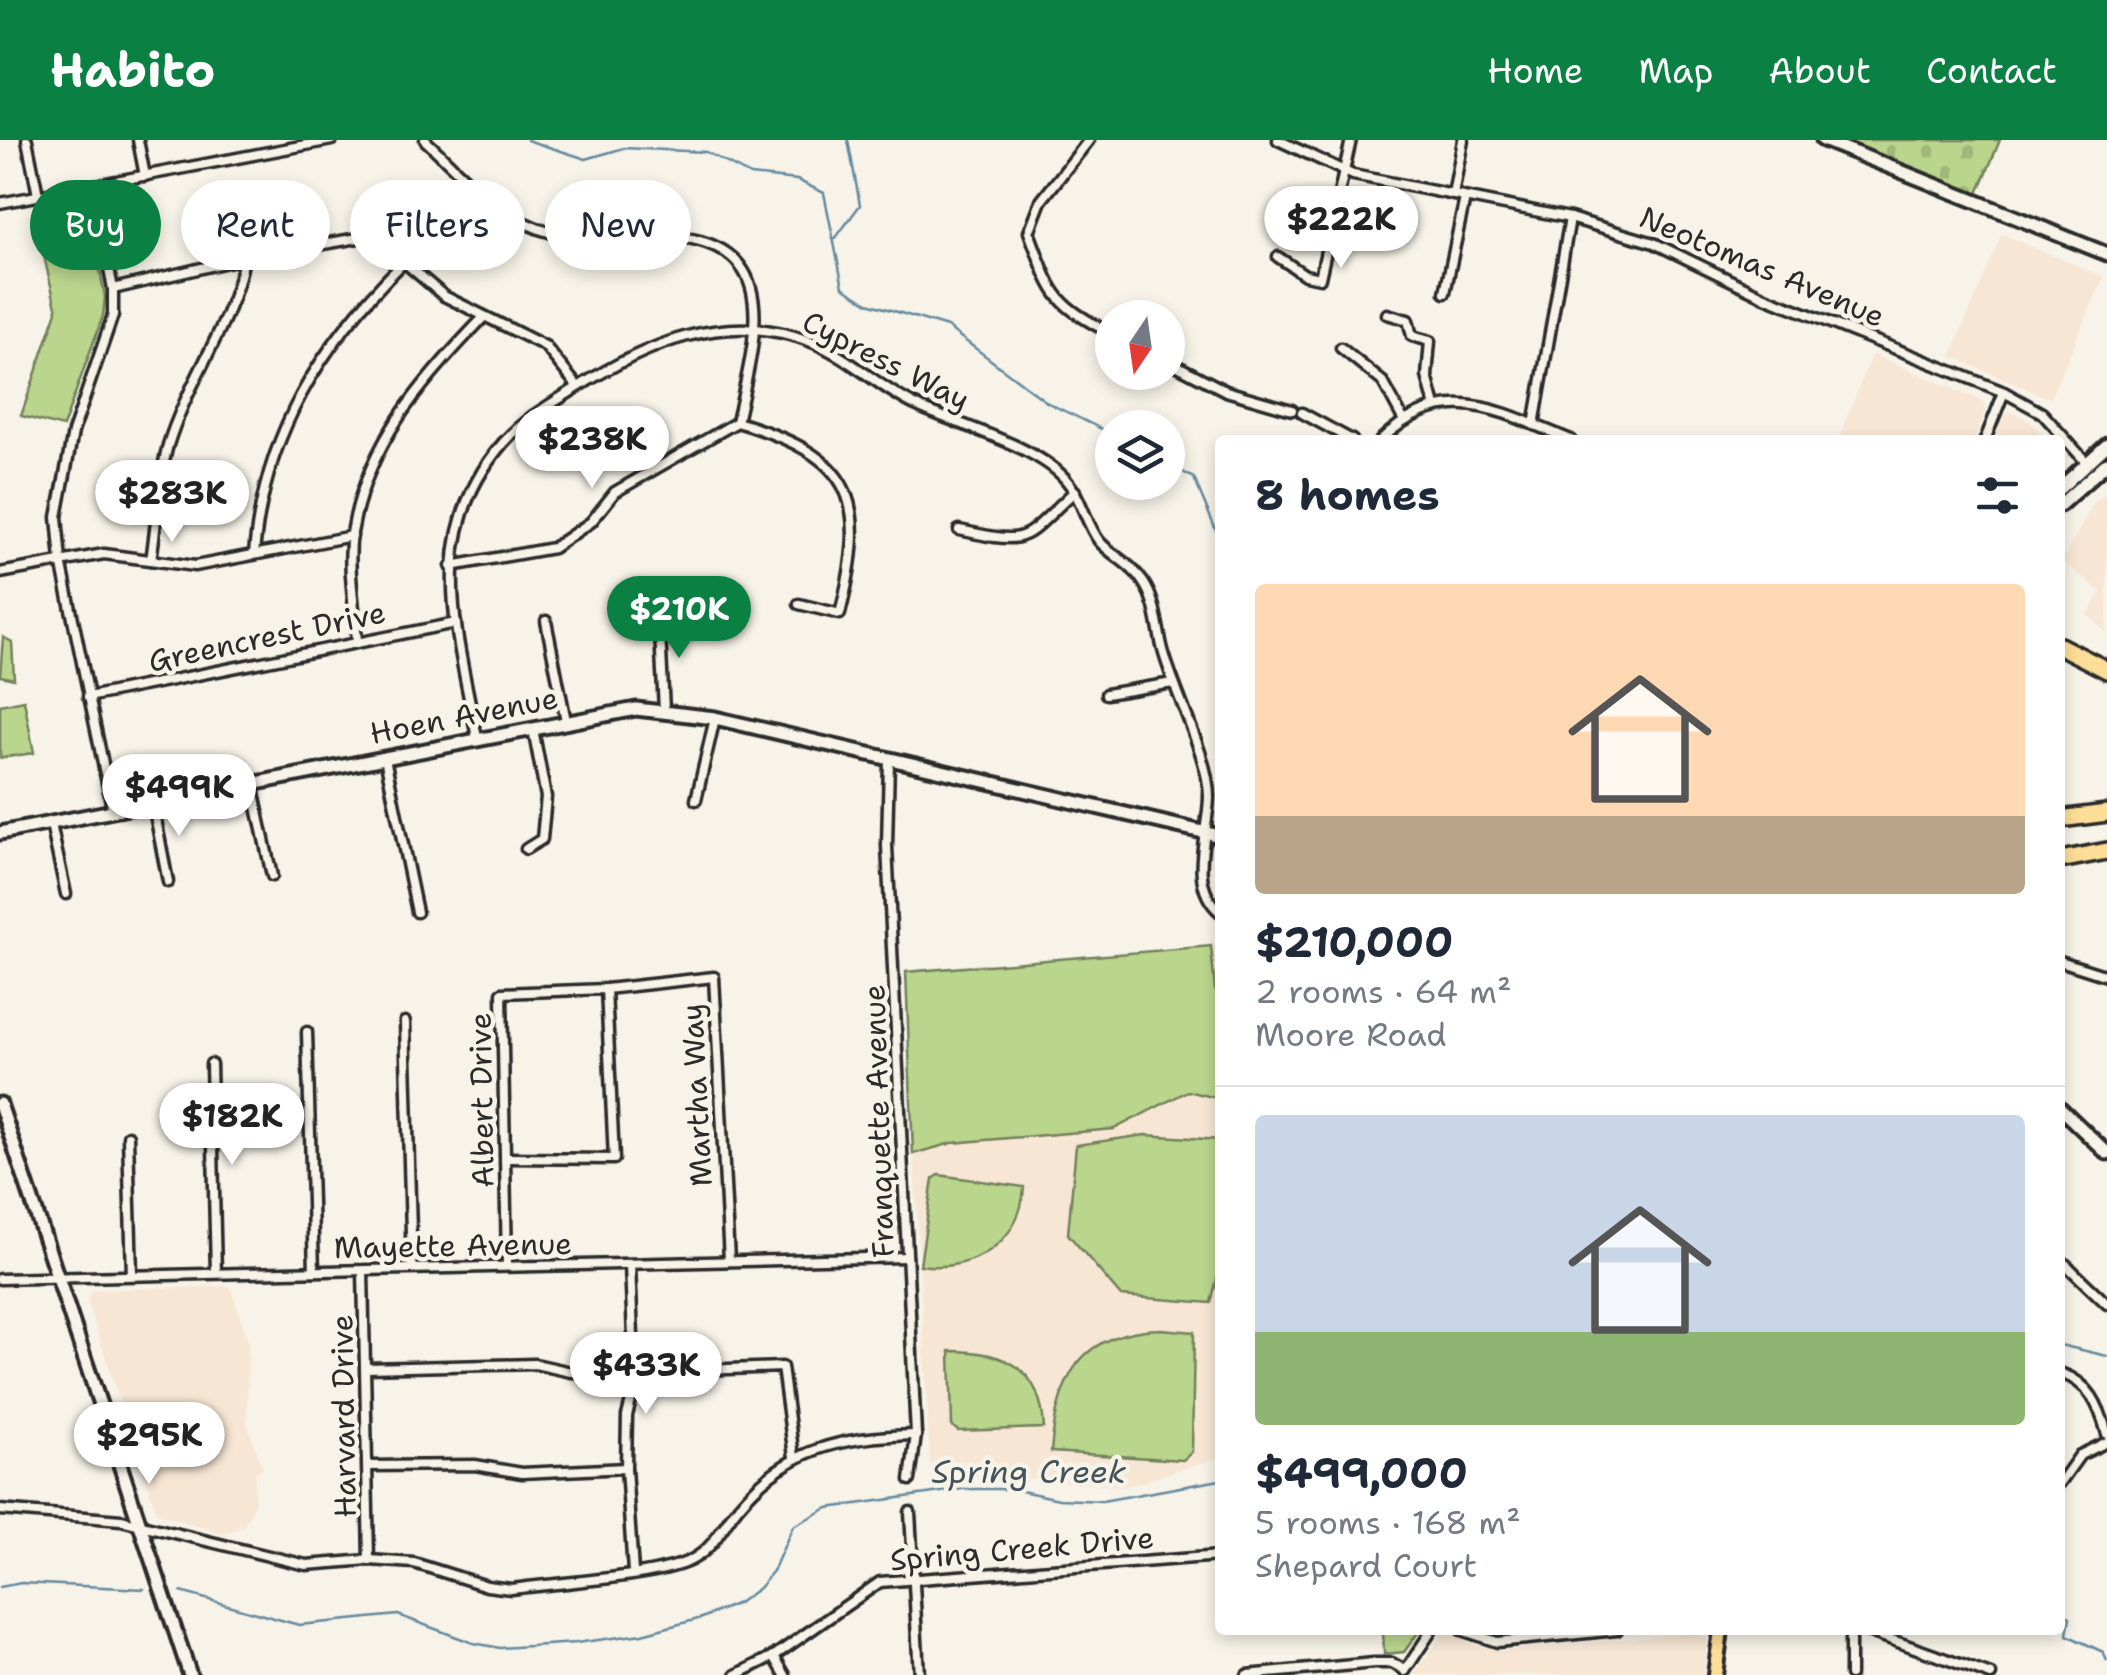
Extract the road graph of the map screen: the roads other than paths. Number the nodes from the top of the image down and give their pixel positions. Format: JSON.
{"nodes":[{"id":1,"x":27,"y":140,"type":"edge"},
{"id":2,"x":138,"y":140,"type":"edge"},
{"id":3,"x":332,"y":140,"type":"edge"},
{"id":4,"x":425,"y":140,"type":"edge"},
{"id":5,"x":1089,"y":140,"type":"edge"},
{"id":6,"x":1278,"y":140,"type":"edge"},
{"id":7,"x":1351,"y":140,"type":"edge"},
{"id":8,"x":1462,"y":140,"type":"edge"},
{"id":9,"x":1823,"y":140,"type":"edge"},
{"id":10,"x":1343,"y":172,"type":"junction"},
{"id":11,"x":145,"y":176,"type":"junction"},
{"id":12,"x":35,"y":180,"type":"edge"},
{"id":13,"x":124,"y":180,"type":"edge"},
{"id":14,"x":468,"y":180,"type":"edge"},
{"id":15,"x":1453,"y":194,"type":"junction"},
{"id":16,"x":30,"y":197,"type":"edge"},
{"id":17,"x":1465,"y":198,"type":"junction"},
{"id":18,"x":0,"y":203,"type":"edge"},
{"id":19,"x":1570,"y":218,"type":"junction"},
{"id":20,"x":525,"y":223,"type":"edge"},
{"id":21,"x":2107,"y":254,"type":"edge"},
{"id":22,"x":1278,"y":256,"type":"dead end"},
{"id":23,"x":109,"y":270,"type":"edge"},
{"id":24,"x":193,"y":270,"type":"edge"},
{"id":25,"x":242,"y":270,"type":"edge"},
{"id":26,"x":396,"y":270,"type":"edge"},
{"id":27,"x":413,"y":270,"type":"edge"},
{"id":28,"x":113,"y":289,"type":"junction"},
{"id":29,"x":1445,"y":293,"type":"dead end"},
{"id":30,"x":1387,"y":314,"type":"dead end"},
{"id":31,"x":482,"y":318,"type":"junction"},
{"id":32,"x":1095,"y":325,"type":"edge"},
{"id":33,"x":757,"y":330,"type":"junction"},
{"id":34,"x":1342,"y":348,"type":"dead end"},
{"id":35,"x":1185,"y":370,"type":"edge"},
{"id":36,"x":578,"y":387,"type":"junction"},
{"id":37,"x":2004,"y":392,"type":"junction"},
{"id":38,"x":1435,"y":406,"type":"junction"},
{"id":39,"x":1403,"y":419,"type":"junction"},
{"id":40,"x":737,"y":422,"type":"junction"},
{"id":41,"x":1534,"y":425,"type":"junction"},
{"id":42,"x":1343,"y":435,"type":"edge"},
{"id":43,"x":1387,"y":435,"type":"edge"},
{"id":44,"x":1559,"y":435,"type":"edge"},
{"id":45,"x":1988,"y":435,"type":"edge"},
{"id":46,"x":2062,"y":435,"type":"edge"},
{"id":47,"x":2065,"y":439,"type":"edge"},
{"id":48,"x":2107,"y":445,"type":"edge"},
{"id":49,"x":2086,"y":462,"type":"junction"},
{"id":50,"x":2107,"y":463,"type":"edge"},
{"id":51,"x":2065,"y":483,"type":"edge"},
{"id":52,"x":1075,"y":491,"type":"junction"},
{"id":53,"x":2065,"y":501,"type":"edge"},
{"id":54,"x":959,"y":530,"type":"dead end"},
{"id":55,"x":352,"y":536,"type":"junction"},
{"id":56,"x":254,"y":554,"type":"junction"},
{"id":57,"x":62,"y":560,"type":"junction"},
{"id":58,"x":151,"y":560,"type":"junction"},
{"id":59,"x":451,"y":566,"type":"junction"},
{"id":60,"x":0,"y":573,"type":"edge"},
{"id":61,"x":799,"y":604,"type":"dead end"},
{"id":62,"x":659,"y":613,"type":"dead end"},
{"id":63,"x":546,"y":621,"type":"dead end"},
{"id":64,"x":456,"y":623,"type":"junction"},
{"id":65,"x":357,"y":642,"type":"junction"},
{"id":66,"x":2065,"y":649,"type":"edge"},
{"id":67,"x":2107,"y":670,"type":"edge"},
{"id":68,"x":1173,"y":683,"type":"junction"},
{"id":69,"x":1106,"y":694,"type":"dead end"},
{"id":70,"x":88,"y":697,"type":"junction"},
{"id":71,"x":664,"y":710,"type":"junction"},
{"id":72,"x":715,"y":718,"type":"junction"},
{"id":73,"x":566,"y":721,"type":"junction"},
{"id":74,"x":532,"y":728,"type":"junction"},
{"id":75,"x":477,"y":738,"type":"junction"},
{"id":76,"x":385,"y":758,"type":"junction"},
{"id":77,"x":889,"y":760,"type":"junction"},
{"id":78,"x":252,"y":784,"type":"junction"},
{"id":79,"x":696,"y":800,"type":"dead end"},
{"id":80,"x":152,"y":804,"type":"junction"},
{"id":81,"x":114,"y":812,"type":"junction"},
{"id":82,"x":2107,"y":813,"type":"edge"},
{"id":83,"x":2065,"y":818,"type":"edge"},
{"id":84,"x":51,"y":824,"type":"junction"},
{"id":85,"x":1205,"y":832,"type":"junction"},
{"id":86,"x":0,"y":833,"type":"edge"},
{"id":87,"x":1215,"y":835,"type":"edge"},
{"id":88,"x":526,"y":849,"type":"dead end"},
{"id":89,"x":2107,"y":851,"type":"edge"},
{"id":90,"x":2065,"y":859,"type":"edge"},
{"id":91,"x":272,"y":876,"type":"dead end"},
{"id":92,"x":168,"y":882,"type":"dead end"},
{"id":93,"x":66,"y":894,"type":"dead end"},
{"id":94,"x":1215,"y":905,"type":"edge"},
{"id":95,"x":417,"y":912,"type":"dead end"},
{"id":96,"x":2065,"y":963,"type":"edge"},
{"id":97,"x":2107,"y":976,"type":"edge"},
{"id":98,"x":606,"y":989,"type":"junction"},
{"id":99,"x":405,"y":1022,"type":"dead end"},
{"id":100,"x":307,"y":1032,"type":"dead end"},
{"id":101,"x":211,"y":1064,"type":"dead end"},
{"id":102,"x":0,"y":1104,"type":"edge"},
{"id":103,"x":2065,"y":1113,"type":"edge"},
{"id":104,"x":128,"y":1136,"type":"dead end"},
{"id":105,"x":2107,"y":1152,"type":"edge"},
{"id":106,"x":506,"y":1158,"type":"junction"},
{"id":107,"x":907,"y":1257,"type":"junction"},
{"id":108,"x":729,"y":1260,"type":"junction"},
{"id":109,"x":630,"y":1264,"type":"junction"},
{"id":110,"x":2065,"y":1264,"type":"edge"},
{"id":111,"x":507,"y":1266,"type":"junction"},
{"id":112,"x":412,"y":1268,"type":"junction"},
{"id":113,"x":314,"y":1271,"type":"junction"},
{"id":114,"x":363,"y":1272,"type":"junction"},
{"id":115,"x":216,"y":1273,"type":"junction"},
{"id":116,"x":132,"y":1275,"type":"junction"},
{"id":117,"x":0,"y":1279,"type":"edge"},
{"id":118,"x":58,"y":1279,"type":"junction"},
{"id":119,"x":2107,"y":1304,"type":"edge"},
{"id":120,"x":366,"y":1368,"type":"junction"},
{"id":121,"x":634,"y":1372,"type":"junction"},
{"id":122,"x":2065,"y":1375,"type":"edge"},
{"id":123,"x":2107,"y":1434,"type":"edge"},
{"id":124,"x":916,"y":1435,"type":"junction"},
{"id":125,"x":2107,"y":1442,"type":"edge"},
{"id":126,"x":794,"y":1457,"type":"junction"},
{"id":127,"x":368,"y":1466,"type":"junction"},
{"id":128,"x":626,"y":1468,"type":"junction"},
{"id":129,"x":2065,"y":1475,"type":"edge"},
{"id":130,"x":910,"y":1480,"type":"dead end"},
{"id":131,"x":0,"y":1510,"type":"edge"},
{"id":132,"x":910,"y":1512,"type":"dead end"},
{"id":133,"x":140,"y":1524,"type":"junction"},
{"id":134,"x":1215,"y":1556,"type":"edge"},
{"id":135,"x":369,"y":1560,"type":"junction"},
{"id":136,"x":632,"y":1572,"type":"junction"},
{"id":137,"x":913,"y":1578,"type":"junction"},
{"id":138,"x":1429,"y":1635,"type":"edge"},
{"id":139,"x":1476,"y":1635,"type":"edge"},
{"id":140,"x":1566,"y":1635,"type":"edge"},
{"id":141,"x":1720,"y":1635,"type":"edge"},
{"id":142,"x":1850,"y":1635,"type":"edge"},
{"id":143,"x":1877,"y":1635,"type":"edge"},
{"id":144,"x":774,"y":1656,"type":"junction"},
{"id":145,"x":1970,"y":1671,"type":"edge"},
{"id":146,"x":1404,"y":1673,"type":"edge"},
{"id":147,"x":190,"y":1675,"type":"edge"},
{"id":148,"x":736,"y":1675,"type":"edge"},
{"id":149,"x":785,"y":1675,"type":"edge"},
{"id":150,"x":919,"y":1675,"type":"edge"},
{"id":151,"x":1247,"y":1675,"type":"edge"},
{"id":152,"x":1715,"y":1675,"type":"edge"},
{"id":153,"x":1850,"y":1675,"type":"edge"},
{"id":154,"x":1991,"y":1675,"type":"edge"}],
"edges":[{"from":1,"to":12,"type":"street"},
{"from":2,"to":11,"type":"street"},
{"from":3,"to":11,"type":"street"},
{"from":4,"to":14,"type":"street"},
{"from":5,"to":32,"type":"street"},
{"from":6,"to":10,"type":"street","name":"Neotomas Avenue"},
{"from":7,"to":10,"type":"street"},
{"from":8,"to":15,"type":"street"},
{"from":9,"to":21,"type":"street"},
{"from":10,"to":15,"type":"street","name":"Neotomas Avenue"},
{"from":10,"to":22,"type":"street"},
{"from":11,"to":13,"type":"street"},
{"from":15,"to":17,"type":"street","name":"Neotomas Avenue"},
{"from":16,"to":18,"type":"street"},
{"from":17,"to":19,"type":"street","name":"Neotomas Avenue"},
{"from":17,"to":29,"type":"street"},
{"from":19,"to":37,"type":"street","name":"Neotomas Avenue"},
{"from":19,"to":41,"type":"street"},
{"from":20,"to":33,"type":"street"},
{"from":23,"to":28,"type":"street"},
{"from":24,"to":28,"type":"street"},
{"from":25,"to":58,"type":"street"},
{"from":26,"to":56,"type":"street"},
{"from":27,"to":31,"type":"street"},
{"from":28,"to":57,"type":"street"},
{"from":30,"to":38,"type":"street"},
{"from":31,"to":36,"type":"street"},
{"from":31,"to":55,"type":"street"},
{"from":33,"to":36,"type":"street","name":"Cypress Way"},
{"from":33,"to":40,"type":"street"},
{"from":33,"to":52,"type":"street","name":"Cypress Way"},
{"from":34,"to":39,"type":"street"},
{"from":35,"to":42,"type":"street"},
{"from":36,"to":59,"type":"street","name":"Cypress Way"},
{"from":37,"to":45,"type":"street"},
{"from":37,"to":46,"type":"street","name":"Neotomas Avenue"},
{"from":38,"to":39,"type":"street"},
{"from":38,"to":41,"type":"street"},
{"from":39,"to":43,"type":"street"},
{"from":40,"to":59,"type":"street"},
{"from":40,"to":61,"type":"street"},
{"from":41,"to":44,"type":"street"},
{"from":47,"to":49,"type":"street","name":"Neotomas Avenue"},
{"from":48,"to":49,"type":"street"},
{"from":49,"to":51,"type":"street"},
{"from":50,"to":53,"type":"street"},
{"from":52,"to":54,"type":"street"},
{"from":52,"to":68,"type":"street","name":"Cypress Way"},
{"from":55,"to":56,"type":"street"},
{"from":55,"to":65,"type":"street"},
{"from":56,"to":58,"type":"street"},
{"from":57,"to":58,"type":"street"},
{"from":57,"to":60,"type":"street"},
{"from":57,"to":70,"type":"street"},
{"from":59,"to":64,"type":"street","name":"Cypress Way"},
{"from":62,"to":71,"type":"street"},
{"from":63,"to":73,"type":"street"},
{"from":64,"to":65,"type":"street","name":"Greencrest Drive"},
{"from":64,"to":75,"type":"street","name":"Cypress Way"},
{"from":65,"to":70,"type":"street","name":"Greencrest Drive"},
{"from":66,"to":67,"type":"highway"},
{"from":68,"to":69,"type":"street"},
{"from":68,"to":85,"type":"street","name":"Cypress Way"},
{"from":70,"to":81,"type":"street"},
{"from":71,"to":72,"type":"street","name":"Hoen Avenue"},
{"from":71,"to":73,"type":"street","name":"Hoen Avenue"},
{"from":72,"to":77,"type":"street","name":"Hoen Avenue"},
{"from":72,"to":79,"type":"street"},
{"from":73,"to":74,"type":"street","name":"Hoen Avenue"},
{"from":74,"to":75,"type":"street","name":"Hoen Avenue"},
{"from":74,"to":88,"type":"street"},
{"from":75,"to":76,"type":"street","name":"Hoen Avenue"},
{"from":76,"to":78,"type":"street","name":"Hoen Avenue"},
{"from":76,"to":95,"type":"street"},
{"from":77,"to":85,"type":"street","name":"Hoen Avenue"},
{"from":77,"to":107,"type":"street","name":"Franquette Avenue"},
{"from":78,"to":80,"type":"street","name":"Hoen Avenue"},
{"from":78,"to":91,"type":"street"},
{"from":80,"to":81,"type":"street","name":"Hoen Avenue"},
{"from":80,"to":92,"type":"street"},
{"from":81,"to":84,"type":"street","name":"Hoen Avenue"},
{"from":82,"to":83,"type":"highway"},
{"from":84,"to":86,"type":"street","name":"Hoen Avenue"},
{"from":84,"to":93,"type":"street"},
{"from":85,"to":87,"type":"street","name":"Hoen Avenue"},
{"from":85,"to":94,"type":"street"},
{"from":89,"to":90,"type":"highway"},
{"from":96,"to":97,"type":"street"},
{"from":98,"to":106,"type":"street","name":"Albert Drive"},
{"from":98,"to":106,"type":"street"},
{"from":98,"to":108,"type":"street","name":"Martha Way"},
{"from":99,"to":112,"type":"street"},
{"from":100,"to":113,"type":"street"},
{"from":101,"to":115,"type":"street"},
{"from":102,"to":118,"type":"street"},
{"from":103,"to":105,"type":"street"},
{"from":104,"to":116,"type":"street"},
{"from":106,"to":111,"type":"street","name":"Albert Drive"},
{"from":107,"to":108,"type":"street","name":"Mayette Avenue"},
{"from":107,"to":124,"type":"street","name":"Franquette Avenue"},
{"from":108,"to":109,"type":"street","name":"Mayette Avenue"},
{"from":109,"to":111,"type":"street","name":"Mayette Avenue"},
{"from":109,"to":121,"type":"street"},
{"from":110,"to":119,"type":"street"},
{"from":111,"to":112,"type":"street","name":"Mayette Avenue"},
{"from":112,"to":114,"type":"street","name":"Mayette Avenue"},
{"from":113,"to":114,"type":"street","name":"Mayette Avenue"},
{"from":113,"to":115,"type":"street","name":"Mayette Avenue"},
{"from":114,"to":120,"type":"street","name":"Harvard Drive"},
{"from":115,"to":116,"type":"street","name":"Mayette Avenue"},
{"from":116,"to":118,"type":"street","name":"Mayette Avenue"},
{"from":117,"to":118,"type":"street","name":"Mayette Avenue"},
{"from":118,"to":133,"type":"street"},
{"from":120,"to":121,"type":"street"},
{"from":120,"to":127,"type":"street","name":"Harvard Drive"},
{"from":121,"to":126,"type":"street"},
{"from":121,"to":128,"type":"street"},
{"from":122,"to":123,"type":"street"},
{"from":124,"to":126,"type":"street"},
{"from":124,"to":130,"type":"street","name":"Franquette Avenue"},
{"from":125,"to":129,"type":"street"},
{"from":126,"to":136,"type":"street"},
{"from":127,"to":128,"type":"street"},
{"from":127,"to":135,"type":"street","name":"Harvard Drive"},
{"from":128,"to":136,"type":"street"},
{"from":131,"to":133,"type":"street"},
{"from":132,"to":137,"type":"street"},
{"from":133,"to":135,"type":"street"},
{"from":133,"to":147,"type":"street"},
{"from":134,"to":137,"type":"street","name":"Spring Creek Drive"},
{"from":135,"to":136,"type":"street"},
{"from":137,"to":144,"type":"street","name":"Spring Creek Drive"},
{"from":137,"to":150,"type":"street"},
{"from":138,"to":146,"type":"street"},
{"from":139,"to":140,"type":"street"},
{"from":141,"to":152,"type":"main road"},
{"from":142,"to":153,"type":"street"},
{"from":143,"to":145,"type":"street"},
{"from":144,"to":148,"type":"street","name":"Spring Creek Drive"},
{"from":144,"to":149,"type":"street"},
{"from":145,"to":154,"type":"street"},
{"from":146,"to":151,"type":"street"}]}
